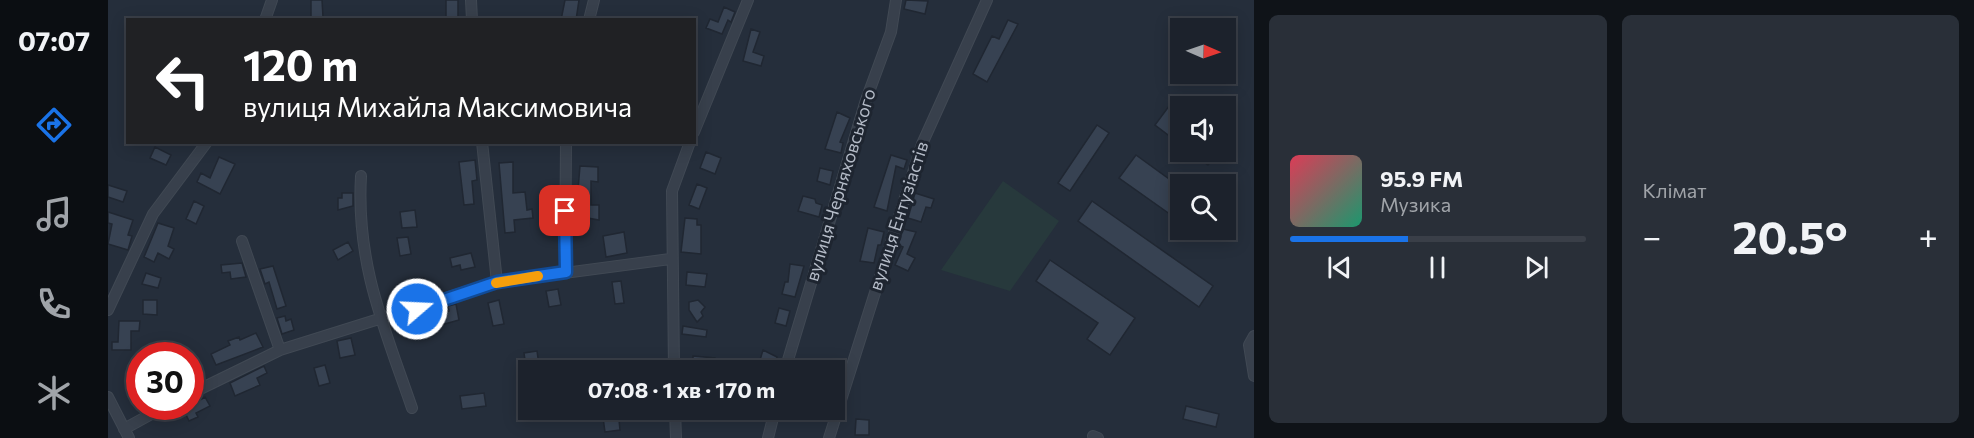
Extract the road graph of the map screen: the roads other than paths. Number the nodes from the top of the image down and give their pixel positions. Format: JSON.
{"nodes":[{"id":1,"x":272,"y":0,"type":"edge"},
{"id":2,"x":471,"y":0,"type":"edge"},
{"id":3,"x":594,"y":0,"type":"edge"},
{"id":4,"x":748,"y":0,"type":"edge"},
{"id":5,"x":896,"y":0,"type":"edge"},
{"id":6,"x":987,"y":0,"type":"edge"},
{"id":7,"x":266,"y":18,"type":"edge"},
{"id":8,"x":472,"y":18,"type":"edge"},
{"id":9,"x":590,"y":18,"type":"edge"},
{"id":10,"x":696,"y":127,"type":"edge"},
{"id":11,"x":206,"y":144,"type":"edge"},
{"id":12,"x":482,"y":144,"type":"edge"},
{"id":13,"x":566,"y":144,"type":"edge"},
{"id":14,"x":689,"y":144,"type":"edge"},
{"id":15,"x":361,"y":176,"type":"dead end"},
{"id":16,"x":242,"y":241,"type":"dead end"},
{"id":17,"x":670,"y":259,"type":"junction"},
{"id":18,"x":566,"y":272,"type":"junction"},
{"id":19,"x":497,"y":282,"type":"junction"},
{"id":20,"x":108,"y":310,"type":"edge"},
{"id":21,"x":382,"y":320,"type":"junction"},
{"id":22,"x":1254,"y":336,"type":"edge"},
{"id":23,"x":280,"y":350,"type":"junction"},
{"id":24,"x":674,"y":360,"type":"edge"},
{"id":25,"x":788,"y":360,"type":"edge"},
{"id":26,"x":1254,"y":376,"type":"edge"},
{"id":27,"x":204,"y":387,"type":"edge"},
{"id":28,"x":108,"y":397,"type":"edge"},
{"id":29,"x":412,"y":408,"type":"dead end"},
{"id":30,"x":147,"y":420,"type":"edge"},
{"id":31,"x":675,"y":420,"type":"edge"},
{"id":32,"x":772,"y":420,"type":"edge"},
{"id":33,"x":127,"y":435,"type":"edge"},
{"id":34,"x":676,"y":438,"type":"edge"},
{"id":35,"x":768,"y":438,"type":"edge"},
{"id":36,"x":829,"y":438,"type":"edge"}],
"edges":[{"from":1,"to":7,"type":"street"},
{"from":2,"to":8,"type":"street"},
{"from":3,"to":9,"type":"street"},
{"from":4,"to":10,"type":"street"},
{"from":5,"to":25,"type":"street","name":"вулиця Черняховського"},
{"from":6,"to":36,"type":"street","name":"вулиця Ентузіастів"},
{"from":11,"to":20,"type":"street"},
{"from":12,"to":19,"type":"street"},
{"from":13,"to":18,"type":"street"},
{"from":14,"to":17,"type":"street"},
{"from":15,"to":21,"type":"street"},
{"from":16,"to":23,"type":"street"},
{"from":17,"to":18,"type":"street"},
{"from":17,"to":24,"type":"street"},
{"from":18,"to":19,"type":"street"},
{"from":19,"to":21,"type":"street"},
{"from":21,"to":23,"type":"street"},
{"from":21,"to":29,"type":"street"},
{"from":22,"to":26,"type":"street"},
{"from":23,"to":27,"type":"street"},
{"from":28,"to":33,"type":"street"},
{"from":30,"to":33,"type":"street"},
{"from":31,"to":34,"type":"street"},
{"from":32,"to":35,"type":"street"}]}
